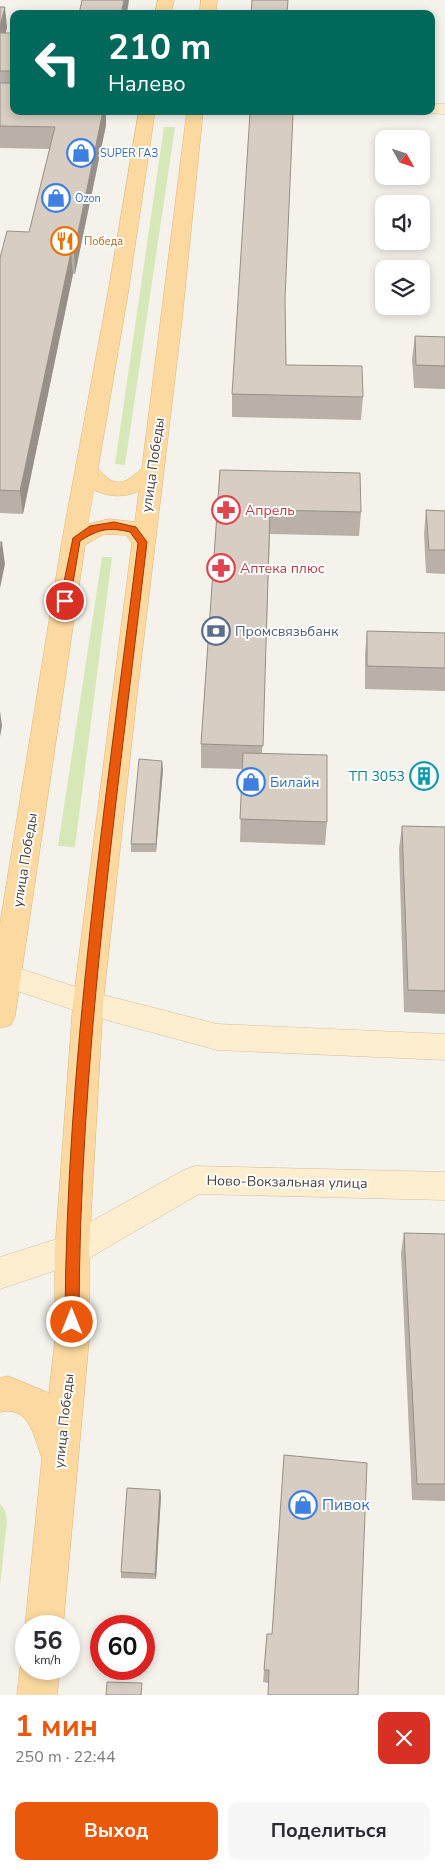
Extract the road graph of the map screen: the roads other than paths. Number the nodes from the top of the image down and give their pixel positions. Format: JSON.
{"nodes":[{"id":1,"x":146,"y":115,"type":"edge"},
{"id":2,"x":195,"y":115,"type":"edge"},
{"id":3,"x":88,"y":470,"type":"junction"},
{"id":4,"x":152,"y":470,"type":"junction"},
{"id":5,"x":76,"y":540,"type":"junction"},
{"id":6,"x":142,"y":542,"type":"junction"},
{"id":7,"x":4,"y":971,"type":"edge"},
{"id":8,"x":88,"y":1003,"type":"junction"},
{"id":9,"x":0,"y":1016,"type":"edge"},
{"id":10,"x":445,"y":1047,"type":"edge"},
{"id":11,"x":445,"y":1186,"type":"edge"},
{"id":12,"x":72,"y":1250,"type":"junction"},
{"id":13,"x":0,"y":1273,"type":"edge"},
{"id":14,"x":0,"y":1395,"type":"edge"},
{"id":15,"x":60,"y":1461,"type":"junction"},
{"id":16,"x":45,"y":1615,"type":"edge"},
{"id":17,"x":39,"y":1680,"type":"edge"},
{"id":18,"x":37,"y":1695,"type":"edge"}],
"edges":[{"from":1,"to":3,"type":"main road","name":"улица Победы"},
{"from":2,"to":4,"type":"main road","name":"улица Победы"},
{"from":3,"to":4,"type":"main road"},
{"from":3,"to":5,"type":"main road","name":"улица Победы"},
{"from":4,"to":6,"type":"main road","name":"улица Победы"},
{"from":5,"to":6,"type":"main road"},
{"from":5,"to":7,"type":"main road","name":"улица Победы"},
{"from":6,"to":8,"type":"main road","name":"улица Победы"},
{"from":7,"to":8,"type":"main road"},
{"from":7,"to":9,"type":"main road","name":"улица Победы"},
{"from":8,"to":10,"type":"main road"},
{"from":8,"to":12,"type":"main road","name":"улица Победы"},
{"from":11,"to":12,"type":"main road","name":"Ново-Вокзальная улица"},
{"from":12,"to":13,"type":"main road","name":"Ново-Вокзальная улица"},
{"from":12,"to":15,"type":"main road","name":"улица Победы"},
{"from":14,"to":15,"type":"main road"},
{"from":15,"to":16,"type":"main road","name":"улица Победы"},
{"from":17,"to":18,"type":"main road"}]}
